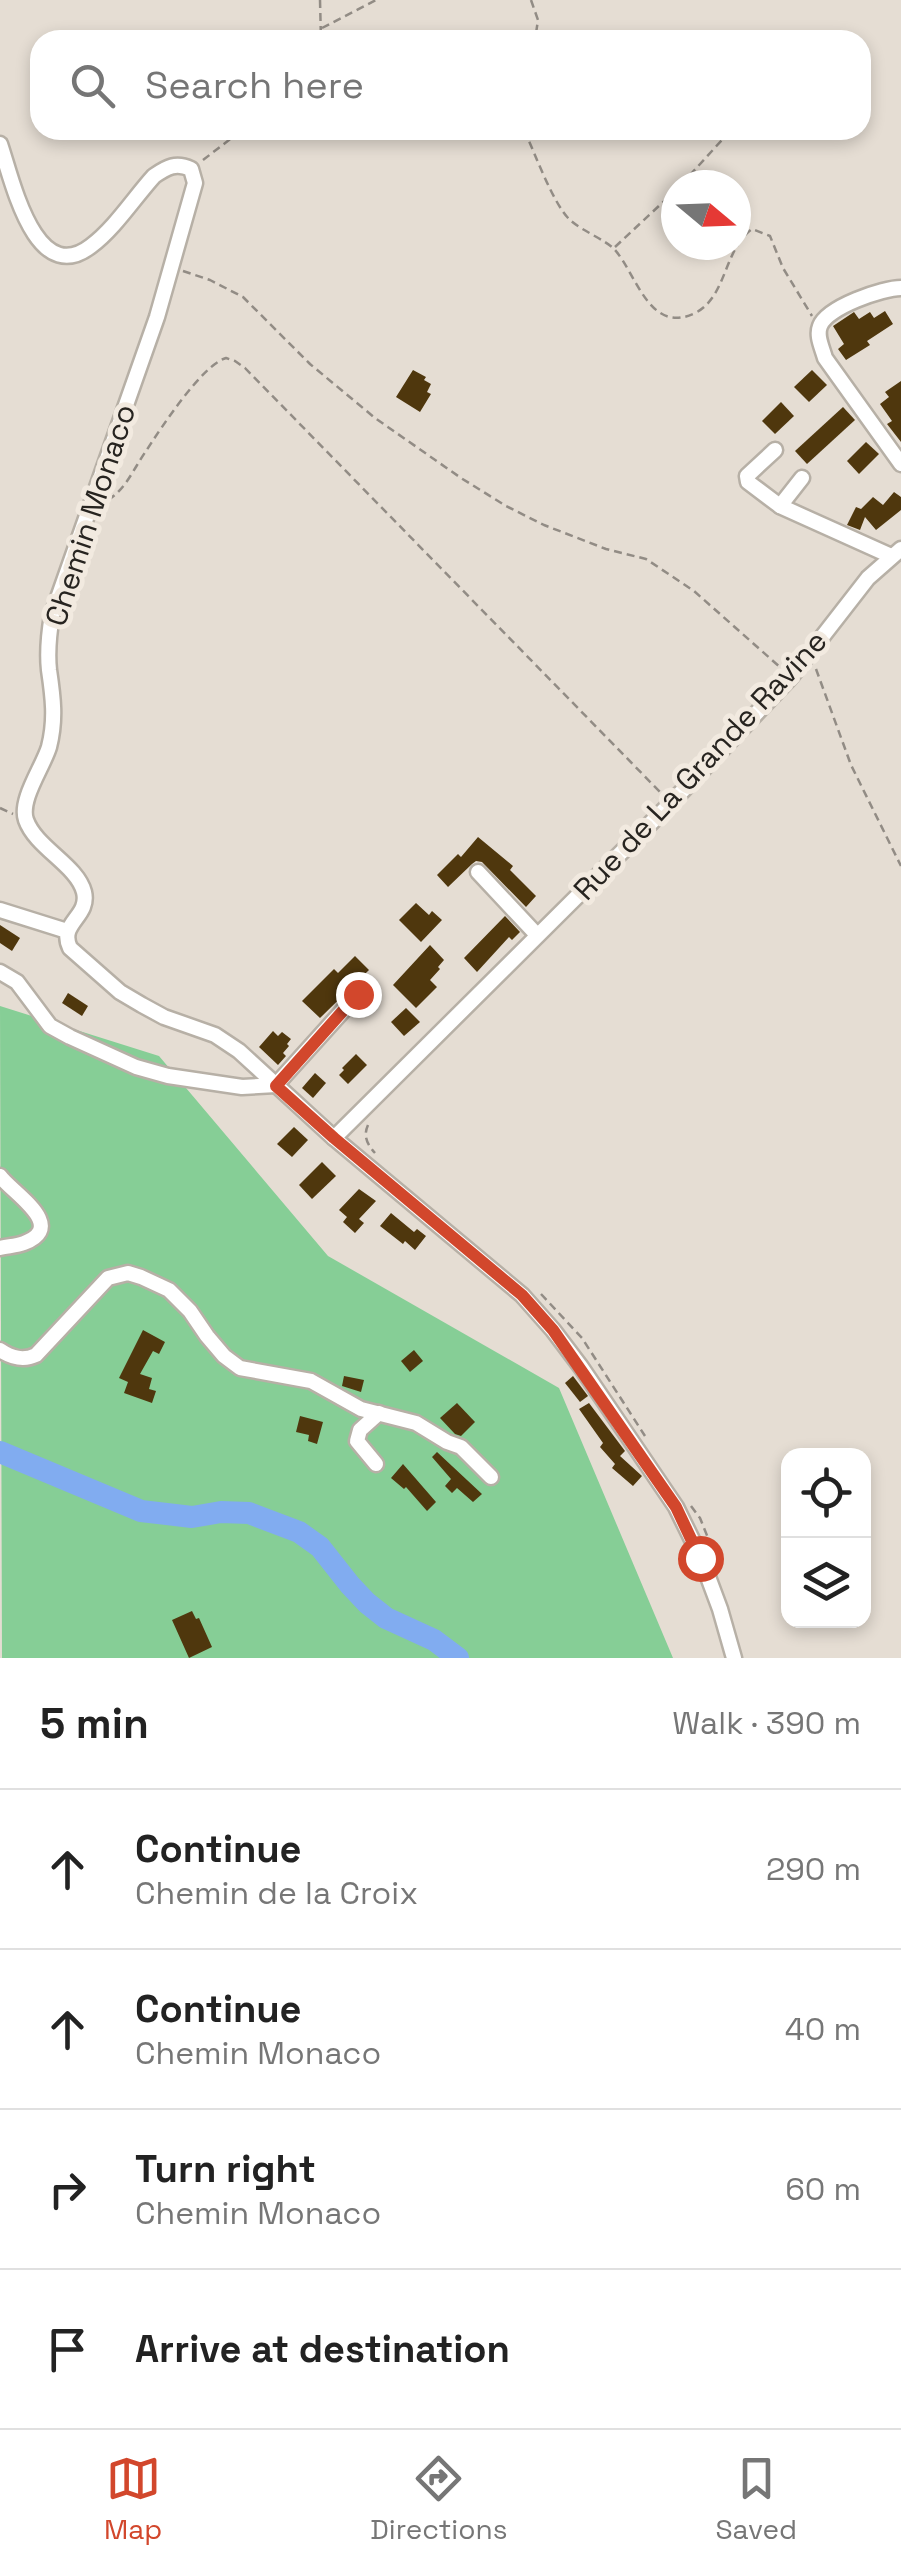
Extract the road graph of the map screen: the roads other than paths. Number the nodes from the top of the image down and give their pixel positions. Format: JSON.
{"nodes":[{"id":1,"x":0,"y":144,"type":"edge"},
{"id":2,"x":901,"y":288,"type":"edge"},
{"id":3,"x":775,"y":450,"type":"dead end"},
{"id":4,"x":901,"y":464,"type":"edge"},
{"id":5,"x":802,"y":478,"type":"dead end"},
{"id":6,"x":780,"y":506,"type":"junction"},
{"id":7,"x":896,"y":553,"type":"edge"},
{"id":8,"x":478,"y":872,"type":"dead end"},
{"id":9,"x":0,"y":910,"type":"edge"},
{"id":10,"x":68,"y":930,"type":"junction"},
{"id":11,"x":537,"y":935,"type":"junction"},
{"id":12,"x":0,"y":972,"type":"edge"},
{"id":13,"x":358,"y":994,"type":"dead end"},
{"id":14,"x":276,"y":1086,"type":"junction"},
{"id":15,"x":334,"y":1138,"type":"junction"},
{"id":16,"x":0,"y":1176,"type":"edge"},
{"id":17,"x":0,"y":1248,"type":"edge"},
{"id":18,"x":0,"y":1350,"type":"edge"},
{"id":19,"x":379,"y":1414,"type":"junction"},
{"id":20,"x":376,"y":1464,"type":"dead end"},
{"id":21,"x":491,"y":1476,"type":"dead end"},
{"id":22,"x":734,"y":1658,"type":"edge"}],
"edges":[{"from":1,"to":10,"type":"street","name":"Chemin Monaco"},
{"from":2,"to":4,"type":"street"},
{"from":3,"to":6,"type":"street"},
{"from":5,"to":6,"type":"street"},
{"from":6,"to":7,"type":"street"},
{"from":7,"to":11,"type":"street","name":"Rue de La Grande Ravine"},
{"from":8,"to":11,"type":"street"},
{"from":9,"to":10,"type":"street"},
{"from":10,"to":14,"type":"street"},
{"from":11,"to":15,"type":"street","name":"Rue de La Grande Ravine"},
{"from":12,"to":14,"type":"street"},
{"from":13,"to":14,"type":"street"},
{"from":14,"to":15,"type":"street"},
{"from":15,"to":22,"type":"street"},
{"from":16,"to":17,"type":"street"},
{"from":18,"to":19,"type":"street"},
{"from":19,"to":20,"type":"street"},
{"from":19,"to":21,"type":"street"}]}
